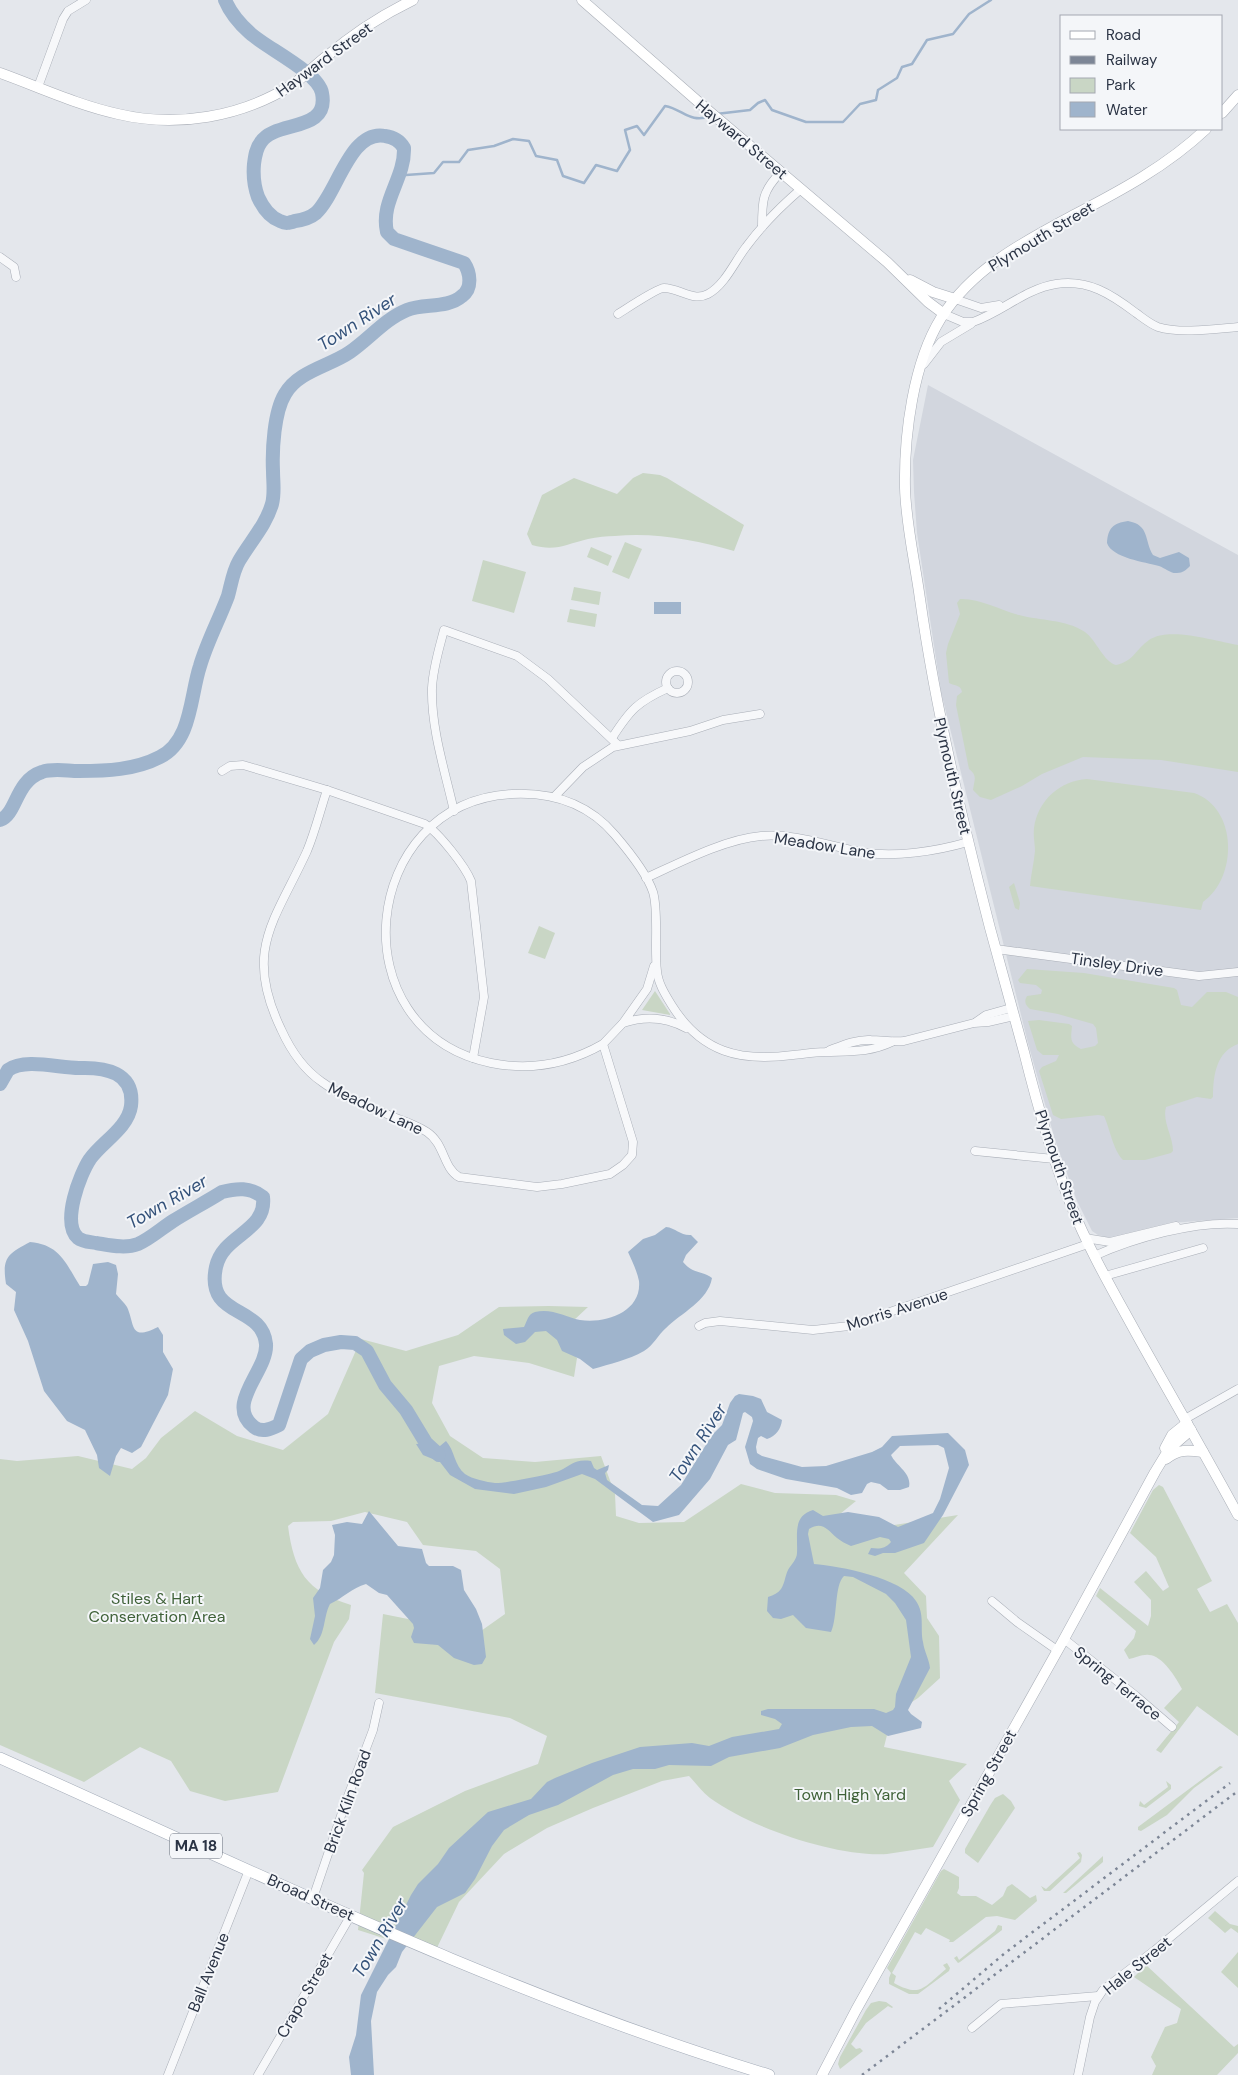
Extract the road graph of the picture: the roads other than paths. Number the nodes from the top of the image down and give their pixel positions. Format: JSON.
{"nodes":[{"id":1,"x":86,"y":0,"type":"edge"},
{"id":2,"x":413,"y":0,"type":"edge"},
{"id":3,"x":582,"y":0,"type":"edge"},
{"id":4,"x":0,"y":73,"type":"edge"},
{"id":5,"x":38,"y":87,"type":"junction"},
{"id":6,"x":1238,"y":95,"type":"edge"},
{"id":7,"x":1223,"y":112,"type":"edge"},
{"id":8,"x":1205,"y":130,"type":"edge"},
{"id":9,"x":781,"y":172,"type":"junction"},
{"id":10,"x":801,"y":189,"type":"junction"},
{"id":11,"x":762,"y":227,"type":"junction"},
{"id":12,"x":0,"y":257,"type":"edge"},
{"id":13,"x":903,"y":276,"type":"junction"},
{"id":14,"x":16,"y":277,"type":"dead end"},
{"id":15,"x":955,"y":299,"type":"junction"},
{"id":16,"x":1006,"y":304,"type":"junction"},
{"id":17,"x":618,"y":314,"type":"dead end"},
{"id":18,"x":944,"y":314,"type":"junction"},
{"id":19,"x":986,"y":317,"type":"junction"},
{"id":20,"x":1238,"y":328,"type":"edge"},
{"id":21,"x":919,"y":370,"type":"junction"},
{"id":22,"x":668,"y":688,"type":"dead end"},
{"id":23,"x":760,"y":714,"type":"dead end"},
{"id":24,"x":612,"y":738,"type":"junction"},
{"id":25,"x":618,"y":745,"type":"junction"},
{"id":26,"x":222,"y":771,"type":"dead end"},
{"id":27,"x":327,"y":790,"type":"junction"},
{"id":28,"x":555,"y":796,"type":"junction"},
{"id":29,"x":454,"y":811,"type":"junction"},
{"id":30,"x":430,"y":827,"type":"junction"},
{"id":31,"x":968,"y":842,"type":"junction"},
{"id":32,"x":646,"y":878,"type":"junction"},
{"id":33,"x":996,"y":948,"type":"junction"},
{"id":34,"x":656,"y":953,"type":"junction"},
{"id":35,"x":1238,"y":972,"type":"edge"},
{"id":36,"x":1013,"y":1012,"type":"junction"},
{"id":37,"x":623,"y":1022,"type":"junction"},
{"id":38,"x":690,"y":1030,"type":"junction"},
{"id":39,"x":602,"y":1044,"type":"junction"},
{"id":40,"x":473,"y":1058,"type":"junction"},
{"id":41,"x":975,"y":1151,"type":"dead end"},
{"id":42,"x":1054,"y":1159,"type":"junction"},
{"id":43,"x":1238,"y":1224,"type":"edge"},
{"id":44,"x":1206,"y":1225,"type":"junction"},
{"id":45,"x":1087,"y":1241,"type":"junction"},
{"id":46,"x":1203,"y":1248,"type":"dead end"},
{"id":47,"x":1094,"y":1256,"type":"junction"},
{"id":48,"x":1105,"y":1276,"type":"junction"},
{"id":49,"x":699,"y":1326,"type":"dead end"},
{"id":50,"x":1238,"y":1389,"type":"edge"},
{"id":51,"x":1188,"y":1424,"type":"junction"},
{"id":52,"x":1203,"y":1452,"type":"junction"},
{"id":53,"x":1158,"y":1469,"type":"junction"},
{"id":54,"x":1238,"y":1515,"type":"edge"},
{"id":55,"x":992,"y":1601,"type":"dead end"},
{"id":56,"x":1064,"y":1639,"type":"junction"},
{"id":57,"x":1057,"y":1650,"type":"junction"},
{"id":58,"x":379,"y":1703,"type":"dead end"},
{"id":59,"x":1172,"y":1727,"type":"dead end"},
{"id":60,"x":0,"y":1758,"type":"edge"},
{"id":61,"x":249,"y":1870,"type":"junction"},
{"id":62,"x":1238,"y":1881,"type":"edge"},
{"id":63,"x":313,"y":1898,"type":"junction"},
{"id":64,"x":351,"y":1914,"type":"junction"},
{"id":65,"x":1098,"y":1996,"type":"junction"},
{"id":66,"x":972,"y":2028,"type":"dead end"},
{"id":67,"x":168,"y":2075,"type":"edge"},
{"id":68,"x":258,"y":2075,"type":"edge"},
{"id":69,"x":769,"y":2075,"type":"edge"},
{"id":70,"x":822,"y":2075,"type":"edge"},
{"id":71,"x":1078,"y":2075,"type":"edge"}],
"edges":[{"from":1,"to":5,"type":"street"},
{"from":2,"to":5,"type":"street","name":"Hayward Street"},
{"from":3,"to":9,"type":"street","name":"Hayward Street"},
{"from":4,"to":5,"type":"street","name":"Hayward Street"},
{"from":6,"to":7,"type":"street"},
{"from":8,"to":15,"type":"street","name":"Plymouth Street"},
{"from":9,"to":10,"type":"street","name":"Hayward Street"},
{"from":9,"to":11,"type":"street"},
{"from":10,"to":11,"type":"street"},
{"from":10,"to":13,"type":"street","name":"Hayward Street"},
{"from":11,"to":17,"type":"street"},
{"from":12,"to":14,"type":"street"},
{"from":13,"to":15,"type":"street","name":"Hayward Street"},
{"from":13,"to":18,"type":"street","name":"Hayward Street"},
{"from":15,"to":16,"type":"street"},
{"from":15,"to":18,"type":"street","name":"Plymouth Street"},
{"from":16,"to":19,"type":"street"},
{"from":16,"to":20,"type":"street"},
{"from":18,"to":19,"type":"street"},
{"from":18,"to":21,"type":"street","name":"Plymouth Street"},
{"from":19,"to":21,"type":"street"},
{"from":21,"to":31,"type":"street","name":"Plymouth Street"},
{"from":22,"to":24,"type":"street"},
{"from":23,"to":25,"type":"street"},
{"from":24,"to":25,"type":"street"},
{"from":24,"to":29,"type":"street"},
{"from":25,"to":28,"type":"street"},
{"from":26,"to":27,"type":"street"},
{"from":27,"to":30,"type":"street"},
{"from":27,"to":39,"type":"street","name":"Meadow Lane"},
{"from":28,"to":29,"type":"street"},
{"from":28,"to":32,"type":"street"},
{"from":29,"to":30,"type":"street"},
{"from":30,"to":40,"type":"street"},
{"from":30,"to":40,"type":"street"},
{"from":31,"to":32,"type":"street","name":"Meadow Lane"},
{"from":31,"to":33,"type":"street","name":"Plymouth Street"},
{"from":32,"to":34,"type":"street"},
{"from":33,"to":35,"type":"street","name":"Tinsley Drive"},
{"from":33,"to":36,"type":"street","name":"Plymouth Street"},
{"from":34,"to":37,"type":"street"},
{"from":34,"to":38,"type":"street"},
{"from":36,"to":38,"type":"street"},
{"from":36,"to":42,"type":"street","name":"Plymouth Street"},
{"from":37,"to":38,"type":"street"},
{"from":37,"to":39,"type":"street"},
{"from":39,"to":40,"type":"street"},
{"from":41,"to":42,"type":"street"},
{"from":42,"to":45,"type":"street","name":"Plymouth Street"},
{"from":43,"to":44,"type":"street"},
{"from":44,"to":45,"type":"street"},
{"from":44,"to":47,"type":"street"},
{"from":45,"to":47,"type":"street","name":"Plymouth Street"},
{"from":45,"to":49,"type":"street","name":"Morris Avenue"},
{"from":46,"to":48,"type":"street"},
{"from":47,"to":48,"type":"street","name":"Plymouth Street"},
{"from":48,"to":51,"type":"street","name":"Plymouth Street"},
{"from":50,"to":51,"type":"street"},
{"from":51,"to":52,"type":"street","name":"Plymouth Street"},
{"from":51,"to":53,"type":"street","name":"Spring Street"},
{"from":52,"to":53,"type":"street"},
{"from":52,"to":54,"type":"street","name":"Plymouth Street"},
{"from":53,"to":56,"type":"street","name":"Spring Street"},
{"from":55,"to":57,"type":"street"},
{"from":56,"to":57,"type":"street","name":"Spring Street"},
{"from":56,"to":59,"type":"street","name":"Spring Terrace"},
{"from":57,"to":70,"type":"street","name":"Spring Street"},
{"from":58,"to":63,"type":"street","name":"Brick Kiln Road"},
{"from":60,"to":61,"type":"main road","name":"Broad Street","number":"MA 18"},
{"from":61,"to":63,"type":"main road","name":"Broad Street","number":"MA 18"},
{"from":61,"to":67,"type":"street","name":"Ball Avenue"},
{"from":62,"to":65,"type":"street","name":"Hale Street"},
{"from":63,"to":64,"type":"main road","name":"Broad Street","number":"MA 18"},
{"from":64,"to":68,"type":"street","name":"Crapo Street"},
{"from":64,"to":69,"type":"main road","name":"Broad Street","number":"MA 18"},
{"from":65,"to":66,"type":"street"},
{"from":65,"to":71,"type":"street","name":"Hale Street"}]}
